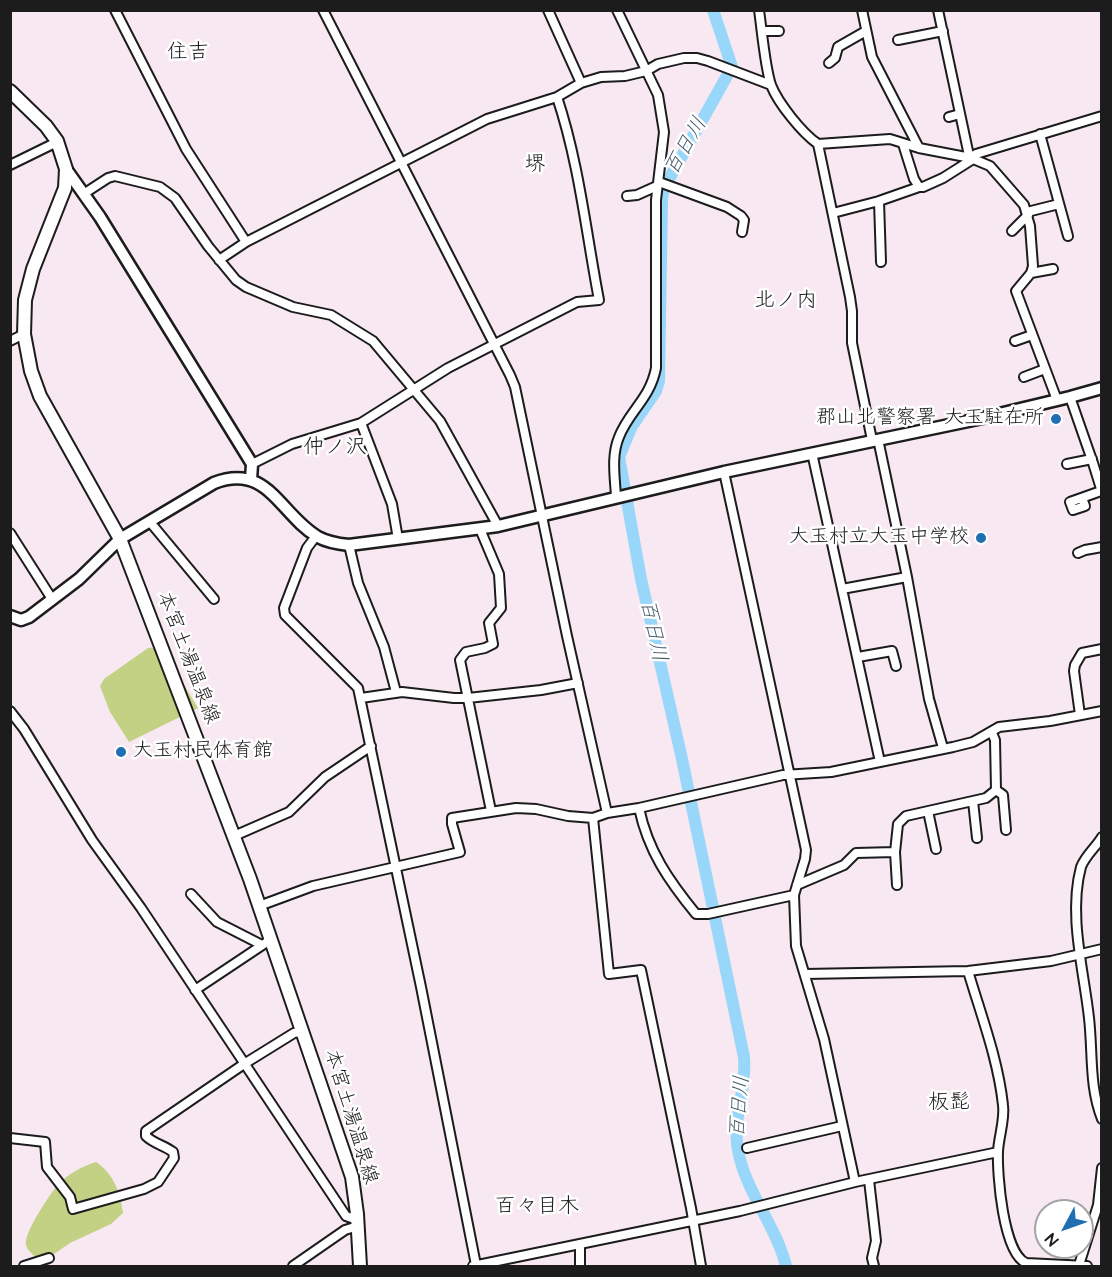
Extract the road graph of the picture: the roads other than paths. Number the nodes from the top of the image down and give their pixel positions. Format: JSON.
{"nodes":[{"id":1,"x":115,"y":10,"type":"edge"},
{"id":2,"x":323,"y":10,"type":"edge"},
{"id":3,"x":548,"y":10,"type":"edge"},
{"id":4,"x":617,"y":10,"type":"edge"},
{"id":5,"x":759,"y":10,"type":"edge"},
{"id":6,"x":862,"y":10,"type":"edge"},
{"id":7,"x":938,"y":10,"type":"edge"},
{"id":8,"x":779,"y":31,"type":"dead end"},
{"id":9,"x":866,"y":31,"type":"junction"},
{"id":10,"x":943,"y":31,"type":"junction"},
{"id":11,"x":762,"y":32,"type":"junction"},
{"id":12,"x":897,"y":40,"type":"dead end"},
{"id":13,"x":829,"y":63,"type":"dead end"},
{"id":14,"x":646,"y":71,"type":"junction"},
{"id":15,"x":581,"y":83,"type":"junction"},
{"id":16,"x":771,"y":85,"type":"junction"},
{"id":17,"x":10,"y":91,"type":"edge"},
{"id":18,"x":557,"y":97,"type":"junction"},
{"id":19,"x":960,"y":114,"type":"junction"},
{"id":20,"x":1101,"y":116,"type":"edge"},
{"id":21,"x":949,"y":117,"type":"dead end"},
{"id":22,"x":1040,"y":134,"type":"junction"},
{"id":23,"x":57,"y":142,"type":"junction"},
{"id":24,"x":818,"y":144,"type":"junction"},
{"id":25,"x":903,"y":144,"type":"junction"},
{"id":26,"x":919,"y":148,"type":"junction"},
{"id":27,"x":972,"y":158,"type":"junction"},
{"id":28,"x":401,"y":163,"type":"junction"},
{"id":29,"x":10,"y":165,"type":"edge"},
{"id":30,"x":66,"y":169,"type":"junction"},
{"id":31,"x":662,"y":184,"type":"junction"},
{"id":32,"x":919,"y":187,"type":"junction"},
{"id":33,"x":85,"y":193,"type":"junction"},
{"id":34,"x":627,"y":196,"type":"dead end"},
{"id":35,"x":879,"y":201,"type":"junction"},
{"id":36,"x":1059,"y":204,"type":"junction"},
{"id":37,"x":833,"y":213,"type":"junction"},
{"id":38,"x":1027,"y":214,"type":"junction"},
{"id":39,"x":1012,"y":231,"type":"dead end"},
{"id":40,"x":742,"y":232,"type":"dead end"},
{"id":41,"x":1068,"y":236,"type":"dead end"},
{"id":42,"x":246,"y":242,"type":"junction"},
{"id":43,"x":219,"y":260,"type":"junction"},
{"id":44,"x":881,"y":262,"type":"dead end"},
{"id":45,"x":1053,"y":269,"type":"dead end"},
{"id":46,"x":1030,"y":273,"type":"junction"},
{"id":47,"x":24,"y":334,"type":"junction"},
{"id":48,"x":1032,"y":335,"type":"junction"},
{"id":49,"x":10,"y":341,"type":"edge"},
{"id":50,"x":1015,"y":341,"type":"dead end"},
{"id":51,"x":494,"y":345,"type":"junction"},
{"id":52,"x":1045,"y":369,"type":"junction"},
{"id":53,"x":1024,"y":377,"type":"dead end"},
{"id":54,"x":1101,"y":388,"type":"edge"},
{"id":55,"x":413,"y":389,"type":"junction"},
{"id":56,"x":1070,"y":398,"type":"junction"},
{"id":57,"x":1057,"y":400,"type":"junction"},
{"id":58,"x":360,"y":423,"type":"junction"},
{"id":59,"x":875,"y":439,"type":"junction"},
{"id":60,"x":812,"y":453,"type":"junction"},
{"id":61,"x":1101,"y":456,"type":"edge"},
{"id":62,"x":1092,"y":460,"type":"junction"},
{"id":63,"x":252,"y":464,"type":"junction"},
{"id":64,"x":1067,"y":464,"type":"dead end"},
{"id":65,"x":724,"y":472,"type":"junction"},
{"id":66,"x":251,"y":480,"type":"junction"},
{"id":67,"x":1101,"y":491,"type":"edge"},
{"id":68,"x":623,"y":496,"type":"junction"},
{"id":69,"x":1082,"y":498,"type":"dead end"},
{"id":70,"x":542,"y":515,"type":"junction"},
{"id":71,"x":150,"y":522,"type":"junction"},
{"id":72,"x":498,"y":526,"type":"junction"},
{"id":73,"x":480,"y":529,"type":"junction"},
{"id":74,"x":10,"y":532,"type":"edge"},
{"id":75,"x":316,"y":536,"type":"junction"},
{"id":76,"x":120,"y":539,"type":"junction"},
{"id":77,"x":398,"y":539,"type":"junction"},
{"id":78,"x":349,"y":545,"type":"junction"},
{"id":79,"x":1101,"y":548,"type":"edge"},
{"id":80,"x":1078,"y":553,"type":"dead end"},
{"id":81,"x":907,"y":577,"type":"junction"},
{"id":82,"x":842,"y":589,"type":"junction"},
{"id":83,"x":52,"y":599,"type":"junction"},
{"id":84,"x":214,"y":599,"type":"dead end"},
{"id":85,"x":10,"y":616,"type":"edge"},
{"id":86,"x":1101,"y":649,"type":"edge"},
{"id":87,"x":858,"y":657,"type":"junction"},
{"id":88,"x":896,"y":666,"type":"dead end"},
{"id":89,"x":578,"y":683,"type":"junction"},
{"id":90,"x":396,"y":692,"type":"junction"},
{"id":91,"x":361,"y":698,"type":"junction"},
{"id":92,"x":468,"y":698,"type":"junction"},
{"id":93,"x":10,"y":711,"type":"edge"},
{"id":94,"x":1101,"y":711,"type":"edge"},
{"id":95,"x":1080,"y":716,"type":"junction"},
{"id":96,"x":992,"y":732,"type":"junction"},
{"id":97,"x":371,"y":746,"type":"junction"},
{"id":98,"x":943,"y":748,"type":"junction"},
{"id":99,"x":880,"y":762,"type":"junction"},
{"id":100,"x":789,"y":774,"type":"junction"},
{"id":101,"x":996,"y":790,"type":"junction"},
{"id":102,"x":973,"y":801,"type":"junction"},
{"id":103,"x":639,"y":808,"type":"junction"},
{"id":104,"x":491,"y":810,"type":"junction"},
{"id":105,"x":928,"y":811,"type":"junction"},
{"id":106,"x":607,"y":813,"type":"junction"},
{"id":107,"x":593,"y":818,"type":"junction"},
{"id":108,"x":1006,"y":831,"type":"dead end"},
{"id":109,"x":234,"y":836,"type":"junction"},
{"id":110,"x":1101,"y":837,"type":"edge"},
{"id":111,"x":977,"y":838,"type":"dead end"},
{"id":112,"x":936,"y":849,"type":"dead end"},
{"id":113,"x":895,"y":852,"type":"junction"},
{"id":114,"x":394,"y":867,"type":"junction"},
{"id":115,"x":797,"y":885,"type":"junction"},
{"id":116,"x":897,"y":885,"type":"dead end"},
{"id":117,"x":191,"y":894,"type":"dead end"},
{"id":118,"x":794,"y":895,"type":"junction"},
{"id":119,"x":259,"y":906,"type":"junction"},
{"id":120,"x":267,"y":943,"type":"junction"},
{"id":121,"x":1101,"y":949,"type":"edge"},
{"id":122,"x":1080,"y":954,"type":"junction"},
{"id":123,"x":968,"y":971,"type":"junction"},
{"id":124,"x":805,"y":974,"type":"junction"},
{"id":125,"x":195,"y":990,"type":"junction"},
{"id":126,"x":303,"y":1031,"type":"junction"},
{"id":127,"x":244,"y":1064,"type":"junction"},
{"id":128,"x":1101,"y":1119,"type":"edge"},
{"id":129,"x":842,"y":1126,"type":"junction"},
{"id":130,"x":10,"y":1138,"type":"edge"},
{"id":131,"x":747,"y":1148,"type":"dead end"},
{"id":132,"x":998,"y":1152,"type":"junction"},
{"id":133,"x":1101,"y":1168,"type":"edge"},
{"id":134,"x":869,"y":1180,"type":"junction"},
{"id":135,"x":855,"y":1182,"type":"junction"},
{"id":136,"x":693,"y":1221,"type":"junction"},
{"id":137,"x":357,"y":1223,"type":"junction"},
{"id":138,"x":580,"y":1246,"type":"junction"},
{"id":139,"x":49,"y":1258,"type":"dead end"},
{"id":140,"x":24,"y":1266,"type":"edge"},
{"id":141,"x":293,"y":1266,"type":"edge"},
{"id":142,"x":360,"y":1266,"type":"edge"},
{"id":143,"x":475,"y":1266,"type":"edge"},
{"id":144,"x":580,"y":1266,"type":"edge"},
{"id":145,"x":701,"y":1266,"type":"edge"},
{"id":146,"x":874,"y":1266,"type":"edge"},
{"id":147,"x":1080,"y":1266,"type":"edge"}],
"edges":[{"from":1,"to":42,"type":"street"},
{"from":2,"to":28,"type":"street"},
{"from":3,"to":15,"type":"street"},
{"from":4,"to":14,"type":"street"},
{"from":5,"to":11,"type":"street"},
{"from":6,"to":9,"type":"street"},
{"from":7,"to":10,"type":"street"},
{"from":8,"to":11,"type":"street"},
{"from":9,"to":13,"type":"street"},
{"from":9,"to":26,"type":"street"},
{"from":10,"to":12,"type":"street"},
{"from":10,"to":19,"type":"street"},
{"from":11,"to":16,"type":"street"},
{"from":14,"to":15,"type":"street"},
{"from":14,"to":16,"type":"street"},
{"from":14,"to":31,"type":"street"},
{"from":15,"to":18,"type":"street"},
{"from":16,"to":24,"type":"street"},
{"from":17,"to":23,"type":"main road","name":"本宮土湯温泉線"},
{"from":18,"to":28,"type":"street"},
{"from":18,"to":51,"type":"street"},
{"from":19,"to":21,"type":"street"},
{"from":19,"to":27,"type":"street"},
{"from":20,"to":22,"type":"street"},
{"from":22,"to":27,"type":"street"},
{"from":22,"to":36,"type":"street"},
{"from":23,"to":29,"type":"street"},
{"from":23,"to":30,"type":"main road","name":"本宮土湯温泉線"},
{"from":24,"to":25,"type":"street"},
{"from":24,"to":37,"type":"street"},
{"from":25,"to":26,"type":"street"},
{"from":25,"to":32,"type":"street"},
{"from":26,"to":27,"type":"street"},
{"from":27,"to":32,"type":"street"},
{"from":27,"to":38,"type":"street"},
{"from":28,"to":42,"type":"street"},
{"from":28,"to":51,"type":"street"},
{"from":30,"to":33,"type":"street"},
{"from":30,"to":47,"type":"main road","name":"本宮土湯温泉線"},
{"from":31,"to":34,"type":"street"},
{"from":31,"to":40,"type":"street"},
{"from":31,"to":68,"type":"street"},
{"from":32,"to":35,"type":"street"},
{"from":33,"to":43,"type":"street"},
{"from":33,"to":63,"type":"street"},
{"from":35,"to":37,"type":"street"},
{"from":35,"to":44,"type":"street"},
{"from":36,"to":38,"type":"street"},
{"from":36,"to":41,"type":"street"},
{"from":37,"to":59,"type":"street"},
{"from":38,"to":39,"type":"street"},
{"from":38,"to":46,"type":"street"},
{"from":42,"to":43,"type":"street"},
{"from":43,"to":55,"type":"street"},
{"from":45,"to":46,"type":"street"},
{"from":46,"to":48,"type":"street"},
{"from":47,"to":49,"type":"street"},
{"from":47,"to":76,"type":"main road","name":"本宮土湯温泉線"},
{"from":48,"to":50,"type":"street"},
{"from":48,"to":52,"type":"street"},
{"from":51,"to":55,"type":"street"},
{"from":51,"to":70,"type":"street"},
{"from":52,"to":53,"type":"street"},
{"from":52,"to":57,"type":"street"},
{"from":54,"to":56,"type":"street"},
{"from":55,"to":58,"type":"street"},
{"from":55,"to":72,"type":"street"},
{"from":56,"to":57,"type":"street"},
{"from":56,"to":62,"type":"street"},
{"from":57,"to":59,"type":"street"},
{"from":58,"to":63,"type":"street"},
{"from":58,"to":77,"type":"street"},
{"from":59,"to":60,"type":"street"},
{"from":59,"to":81,"type":"street"},
{"from":60,"to":65,"type":"street"},
{"from":60,"to":82,"type":"street"},
{"from":61,"to":62,"type":"street"},
{"from":62,"to":64,"type":"street"},
{"from":62,"to":67,"type":"street"},
{"from":63,"to":66,"type":"street"},
{"from":65,"to":68,"type":"street"},
{"from":65,"to":100,"type":"street"},
{"from":66,"to":71,"type":"street"},
{"from":66,"to":75,"type":"street"},
{"from":67,"to":69,"type":"street"},
{"from":68,"to":70,"type":"street"},
{"from":70,"to":72,"type":"street"},
{"from":70,"to":89,"type":"street"},
{"from":71,"to":76,"type":"street"},
{"from":71,"to":84,"type":"street"},
{"from":72,"to":73,"type":"street"},
{"from":73,"to":77,"type":"street"},
{"from":73,"to":92,"type":"street"},
{"from":74,"to":83,"type":"street"},
{"from":75,"to":78,"type":"street"},
{"from":75,"to":91,"type":"street"},
{"from":76,"to":83,"type":"street"},
{"from":76,"to":109,"type":"main road","name":"本宮土湯温泉線"},
{"from":77,"to":78,"type":"street"},
{"from":78,"to":90,"type":"street"},
{"from":79,"to":80,"type":"street"},
{"from":81,"to":82,"type":"street"},
{"from":81,"to":98,"type":"street"},
{"from":82,"to":87,"type":"street"},
{"from":83,"to":85,"type":"street"},
{"from":86,"to":95,"type":"street"},
{"from":87,"to":88,"type":"street"},
{"from":87,"to":99,"type":"street"},
{"from":89,"to":92,"type":"street"},
{"from":89,"to":106,"type":"street"},
{"from":90,"to":91,"type":"street"},
{"from":90,"to":92,"type":"street"},
{"from":91,"to":97,"type":"street"},
{"from":92,"to":104,"type":"street"},
{"from":93,"to":125,"type":"street"},
{"from":94,"to":95,"type":"street"},
{"from":95,"to":96,"type":"street"},
{"from":96,"to":98,"type":"street"},
{"from":96,"to":101,"type":"street"},
{"from":97,"to":109,"type":"street"},
{"from":97,"to":114,"type":"street"},
{"from":98,"to":99,"type":"street"},
{"from":99,"to":100,"type":"street"},
{"from":100,"to":103,"type":"street"},
{"from":100,"to":115,"type":"street"},
{"from":101,"to":102,"type":"street"},
{"from":101,"to":108,"type":"street"},
{"from":102,"to":105,"type":"street"},
{"from":102,"to":111,"type":"street"},
{"from":103,"to":106,"type":"street"},
{"from":103,"to":118,"type":"street"},
{"from":104,"to":107,"type":"street"},
{"from":104,"to":114,"type":"street"},
{"from":105,"to":112,"type":"street"},
{"from":105,"to":113,"type":"street"},
{"from":106,"to":107,"type":"street"},
{"from":107,"to":136,"type":"street"},
{"from":109,"to":119,"type":"main road","name":"本宮土湯温泉線"},
{"from":110,"to":122,"type":"street"},
{"from":113,"to":115,"type":"street"},
{"from":113,"to":116,"type":"street"},
{"from":114,"to":119,"type":"street"},
{"from":114,"to":143,"type":"street"},
{"from":115,"to":118,"type":"street"},
{"from":117,"to":120,"type":"street"},
{"from":118,"to":124,"type":"street"},
{"from":119,"to":120,"type":"main road","name":"本宮土湯温泉線"},
{"from":120,"to":125,"type":"street"},
{"from":120,"to":126,"type":"main road","name":"本宮土湯温泉線"},
{"from":121,"to":122,"type":"street"},
{"from":122,"to":123,"type":"street"},
{"from":122,"to":128,"type":"street"},
{"from":123,"to":124,"type":"street"},
{"from":123,"to":132,"type":"street"},
{"from":124,"to":129,"type":"street"},
{"from":125,"to":127,"type":"street"},
{"from":126,"to":127,"type":"street"},
{"from":126,"to":137,"type":"main road","name":"本宮土湯温泉線"},
{"from":127,"to":130,"type":"street"},
{"from":127,"to":137,"type":"street"},
{"from":129,"to":131,"type":"street"},
{"from":129,"to":135,"type":"street"},
{"from":132,"to":134,"type":"street"},
{"from":132,"to":147,"type":"street"},
{"from":133,"to":147,"type":"street"},
{"from":134,"to":135,"type":"street"},
{"from":134,"to":146,"type":"street"},
{"from":135,"to":136,"type":"street"},
{"from":136,"to":138,"type":"street"},
{"from":136,"to":145,"type":"street"},
{"from":137,"to":141,"type":"street"},
{"from":137,"to":142,"type":"main road","name":"本宮土湯温泉線"},
{"from":138,"to":143,"type":"street"},
{"from":138,"to":144,"type":"street"},
{"from":139,"to":140,"type":"street"}]}
